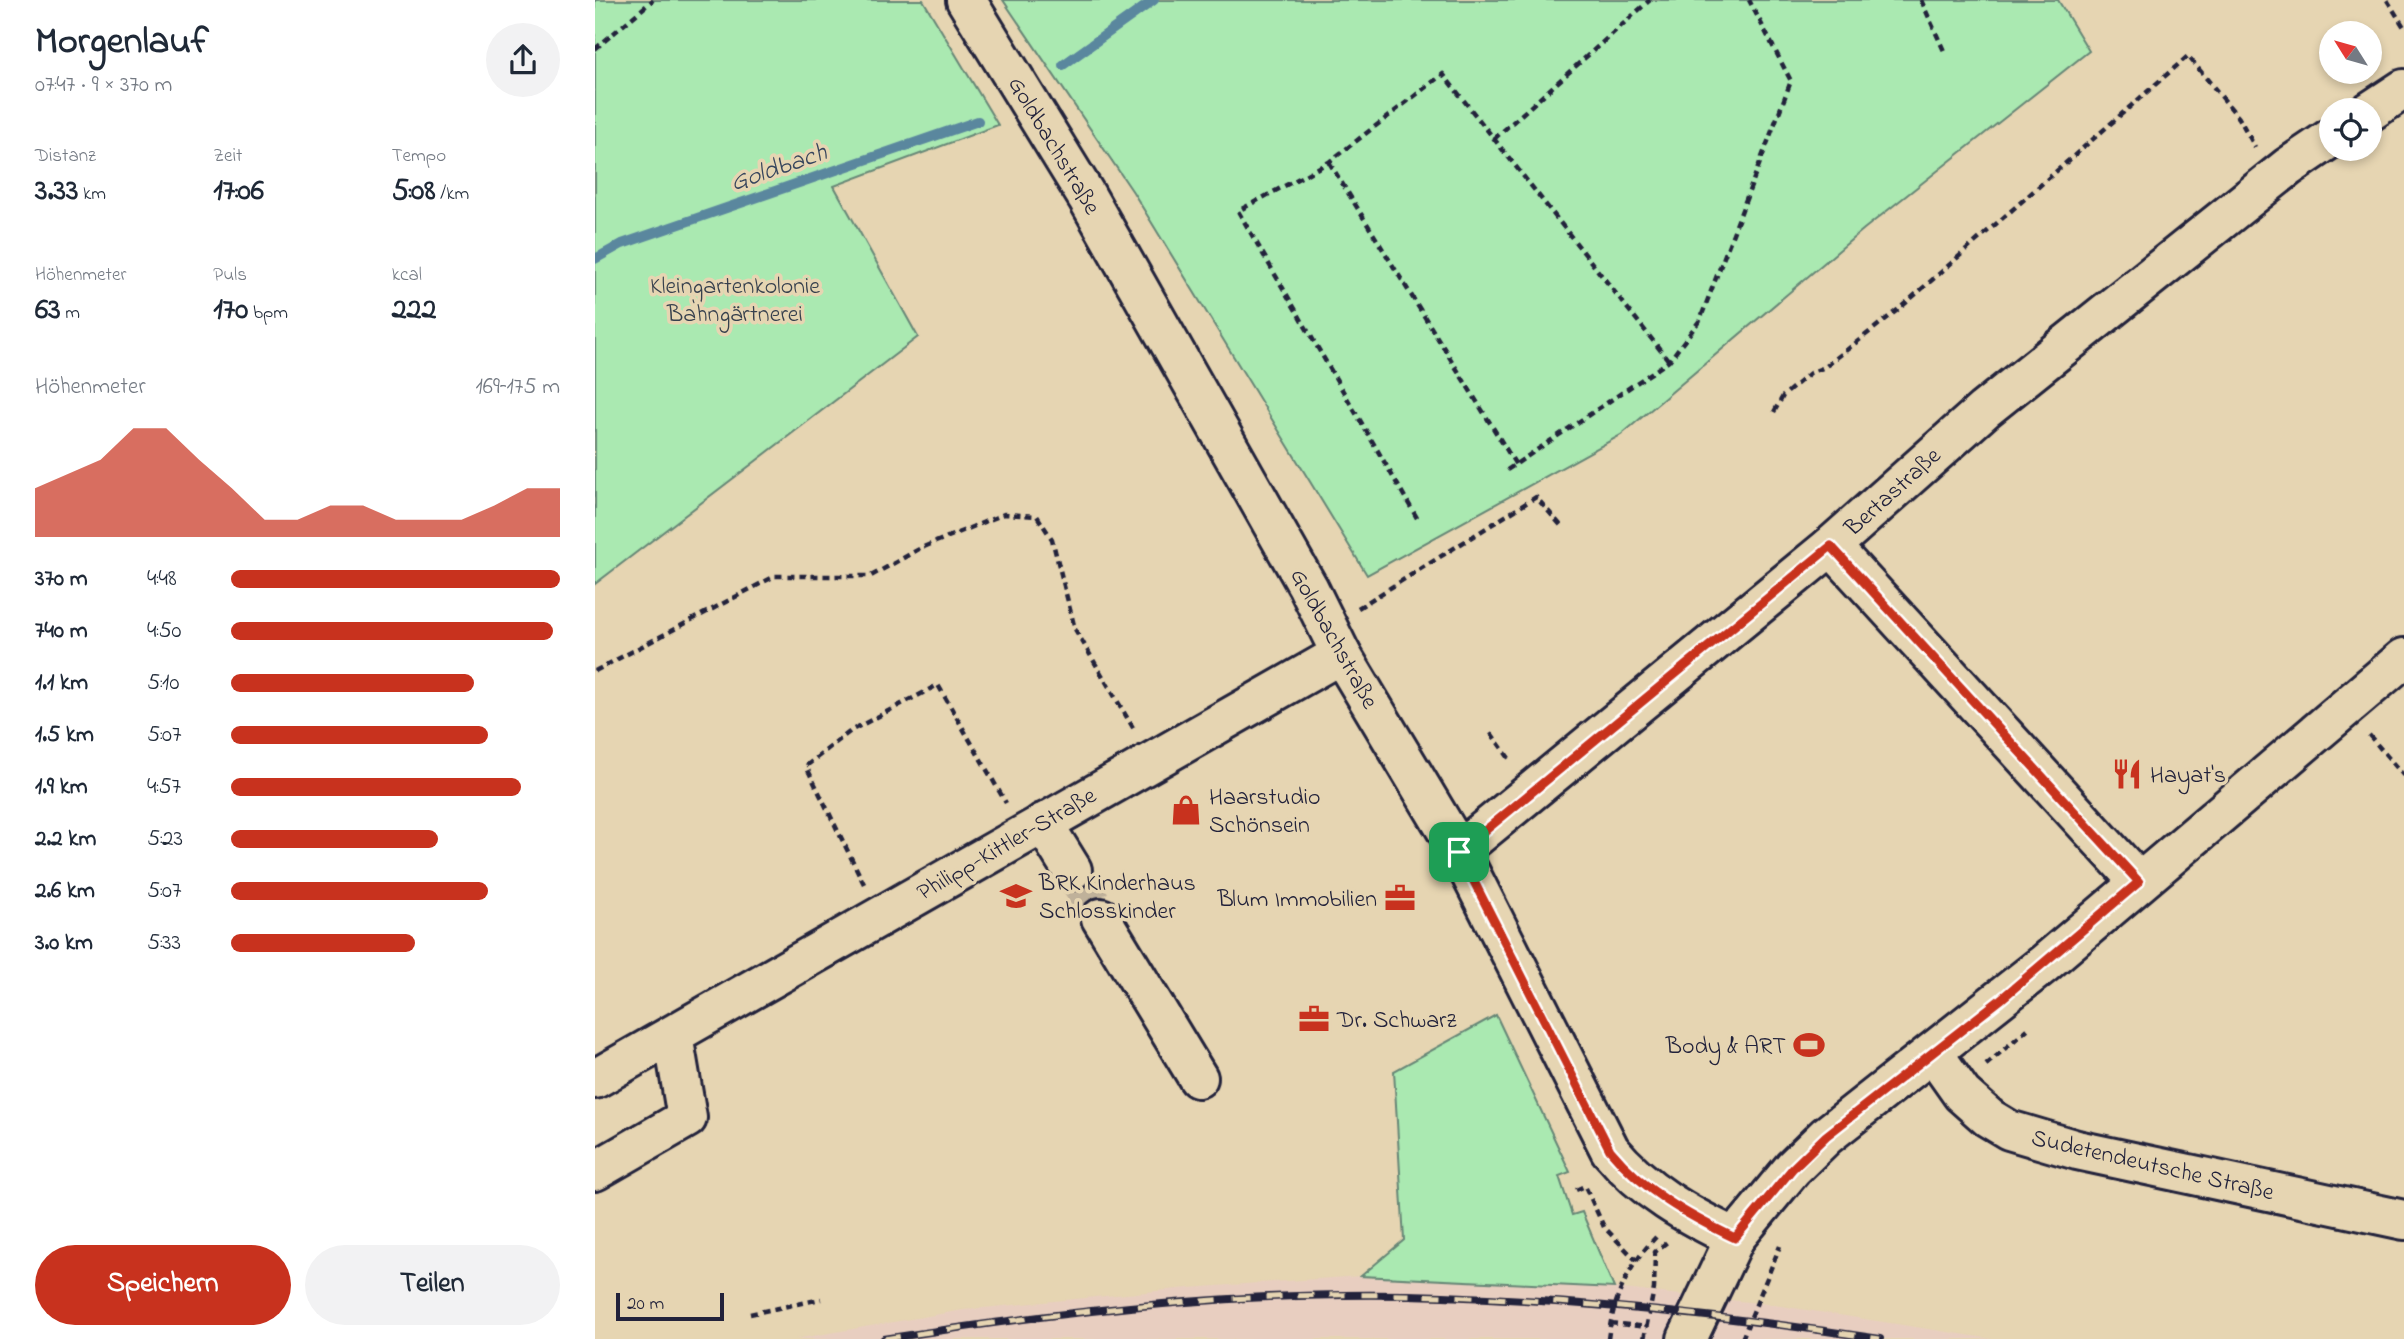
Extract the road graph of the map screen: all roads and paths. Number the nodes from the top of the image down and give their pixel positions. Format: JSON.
{"nodes":[{"id":1,"x":653,"y":0,"type":"edge"},
{"id":2,"x":967,"y":0,"type":"edge"},
{"id":3,"x":1650,"y":0,"type":"edge"},
{"id":4,"x":1749,"y":0,"type":"edge"},
{"id":5,"x":1921,"y":0,"type":"edge"},
{"id":6,"x":2387,"y":0,"type":"edge"},
{"id":7,"x":2404,"y":27,"type":"edge"},
{"id":8,"x":595,"y":49,"type":"edge"},
{"id":9,"x":1945,"y":53,"type":"dead end"},
{"id":10,"x":2404,"y":89,"type":"edge"},
{"id":11,"x":2382,"y":103,"type":"edge"},
{"id":12,"x":1494,"y":139,"type":"junction"},
{"id":13,"x":2319,"y":146,"type":"edge"},
{"id":14,"x":1329,"y":162,"type":"junction"},
{"id":15,"x":2272,"y":179,"type":"junction"},
{"id":16,"x":1669,"y":361,"type":"junction"},
{"id":17,"x":1774,"y":412,"type":"dead end"},
{"id":18,"x":1516,"y":465,"type":"junction"},
{"id":19,"x":1507,"y":470,"type":"dead end"},
{"id":20,"x":1417,"y":518,"type":"dead end"},
{"id":21,"x":1563,"y":528,"type":"dead end"},
{"id":22,"x":1831,"y":546,"type":"junction"},
{"id":23,"x":1334,"y":640,"type":"junction"},
{"id":24,"x":2404,"y":658,"type":"edge"},
{"id":25,"x":595,"y":671,"type":"edge"},
{"id":26,"x":2346,"y":707,"type":"junction"},
{"id":27,"x":1152,"y":759,"type":"junction"},
{"id":28,"x":2404,"y":776,"type":"edge"},
{"id":29,"x":1033,"y":829,"type":"junction"},
{"id":30,"x":1459,"y":852,"type":"junction"},
{"id":31,"x":1072,"y":870,"type":"tunnel mouth"},
{"id":32,"x":2139,"y":882,"type":"junction"},
{"id":33,"x":879,"y":916,"type":"junction"},
{"id":34,"x":1101,"y":918,"type":"tunnel mouth"},
{"id":35,"x":673,"y":1035,"type":"junction"},
{"id":36,"x":1933,"y":1053,"type":"junction"},
{"id":37,"x":1198,"y":1078,"type":"dead end"},
{"id":38,"x":595,"y":1079,"type":"edge"},
{"id":39,"x":595,"y":1171,"type":"edge"},
{"id":40,"x":1576,"y":1190,"type":"dead end"},
{"id":41,"x":2404,"y":1220,"type":"edge"},
{"id":42,"x":1663,"y":1230,"type":"dead end"},
{"id":43,"x":1735,"y":1238,"type":"junction"},
{"id":44,"x":1648,"y":1246,"type":"junction"},
{"id":45,"x":1654,"y":1252,"type":"dead end"},
{"id":46,"x":1636,"y":1260,"type":"junction"},
{"id":47,"x":1654,"y":1289,"type":"dead end"},
{"id":48,"x":821,"y":1299,"type":"dead end"},
{"id":49,"x":1758,"y":1300,"type":"dead end"},
{"id":50,"x":750,"y":1314,"type":"dead end"},
{"id":51,"x":1610,"y":1322,"type":"junction"},
{"id":52,"x":1647,"y":1327,"type":"junction"},
{"id":53,"x":1608,"y":1339,"type":"edge"},
{"id":54,"x":1644,"y":1339,"type":"edge"},
{"id":55,"x":1688,"y":1339,"type":"edge"},
{"id":56,"x":1742,"y":1339,"type":"edge"}],
"edges":[{"from":1,"to":8,"type":"path"},
{"from":2,"to":23,"type":"street","name":"Goldbachstraße"},
{"from":3,"to":12,"type":"path"},
{"from":4,"to":16,"type":"path"},
{"from":5,"to":9,"type":"path"},
{"from":6,"to":7,"type":"path"},
{"from":10,"to":11,"type":"street"},
{"from":12,"to":14,"type":"path"},
{"from":12,"to":16,"type":"path"},
{"from":13,"to":15,"type":"street","name":"Bertastraße"},
{"from":14,"to":18,"type":"path"},
{"from":14,"to":20,"type":"path"},
{"from":15,"to":17,"type":"path"},
{"from":15,"to":22,"type":"street","name":"Bertastraße"},
{"from":16,"to":18,"type":"path"},
{"from":18,"to":19,"type":"path"},
{"from":21,"to":23,"type":"path"},
{"from":22,"to":30,"type":"street","name":"Bertastraße"},
{"from":22,"to":32,"type":"street"},
{"from":23,"to":27,"type":"street","name":"Philipp-Kittler-Straße"},
{"from":23,"to":30,"type":"street","name":"Goldbachstraße"},
{"from":24,"to":26,"type":"street"},
{"from":25,"to":27,"type":"path"},
{"from":26,"to":28,"type":"path"},
{"from":26,"to":32,"type":"street"},
{"from":27,"to":29,"type":"street","name":"Philipp-Kittler-Straße"},
{"from":29,"to":31,"type":"street"},
{"from":29,"to":33,"type":"street","name":"Philipp-Kittler-Straße"},
{"from":29,"to":33,"type":"path"},
{"from":30,"to":43,"type":"street","name":"Goldbachstraße"},
{"from":32,"to":36,"type":"street"},
{"from":33,"to":35,"type":"street","name":"Philipp-Kittler-Straße"},
{"from":34,"to":37,"type":"street"},
{"from":35,"to":38,"type":"street","name":"Philipp-Kittler-Straße"},
{"from":35,"to":39,"type":"street"},
{"from":36,"to":41,"type":"street","name":"Sudetendeutsche Straße"},
{"from":36,"to":43,"type":"street"},
{"from":40,"to":46,"type":"path"},
{"from":42,"to":44,"type":"path"},
{"from":43,"to":55,"type":"street"},
{"from":44,"to":45,"type":"path"},
{"from":44,"to":46,"type":"path"},
{"from":46,"to":51,"type":"path"},
{"from":47,"to":52,"type":"path"},
{"from":48,"to":50,"type":"path"},
{"from":49,"to":56,"type":"path"},
{"from":51,"to":52,"type":"path"},
{"from":51,"to":53,"type":"path"},
{"from":52,"to":54,"type":"path"}]}
